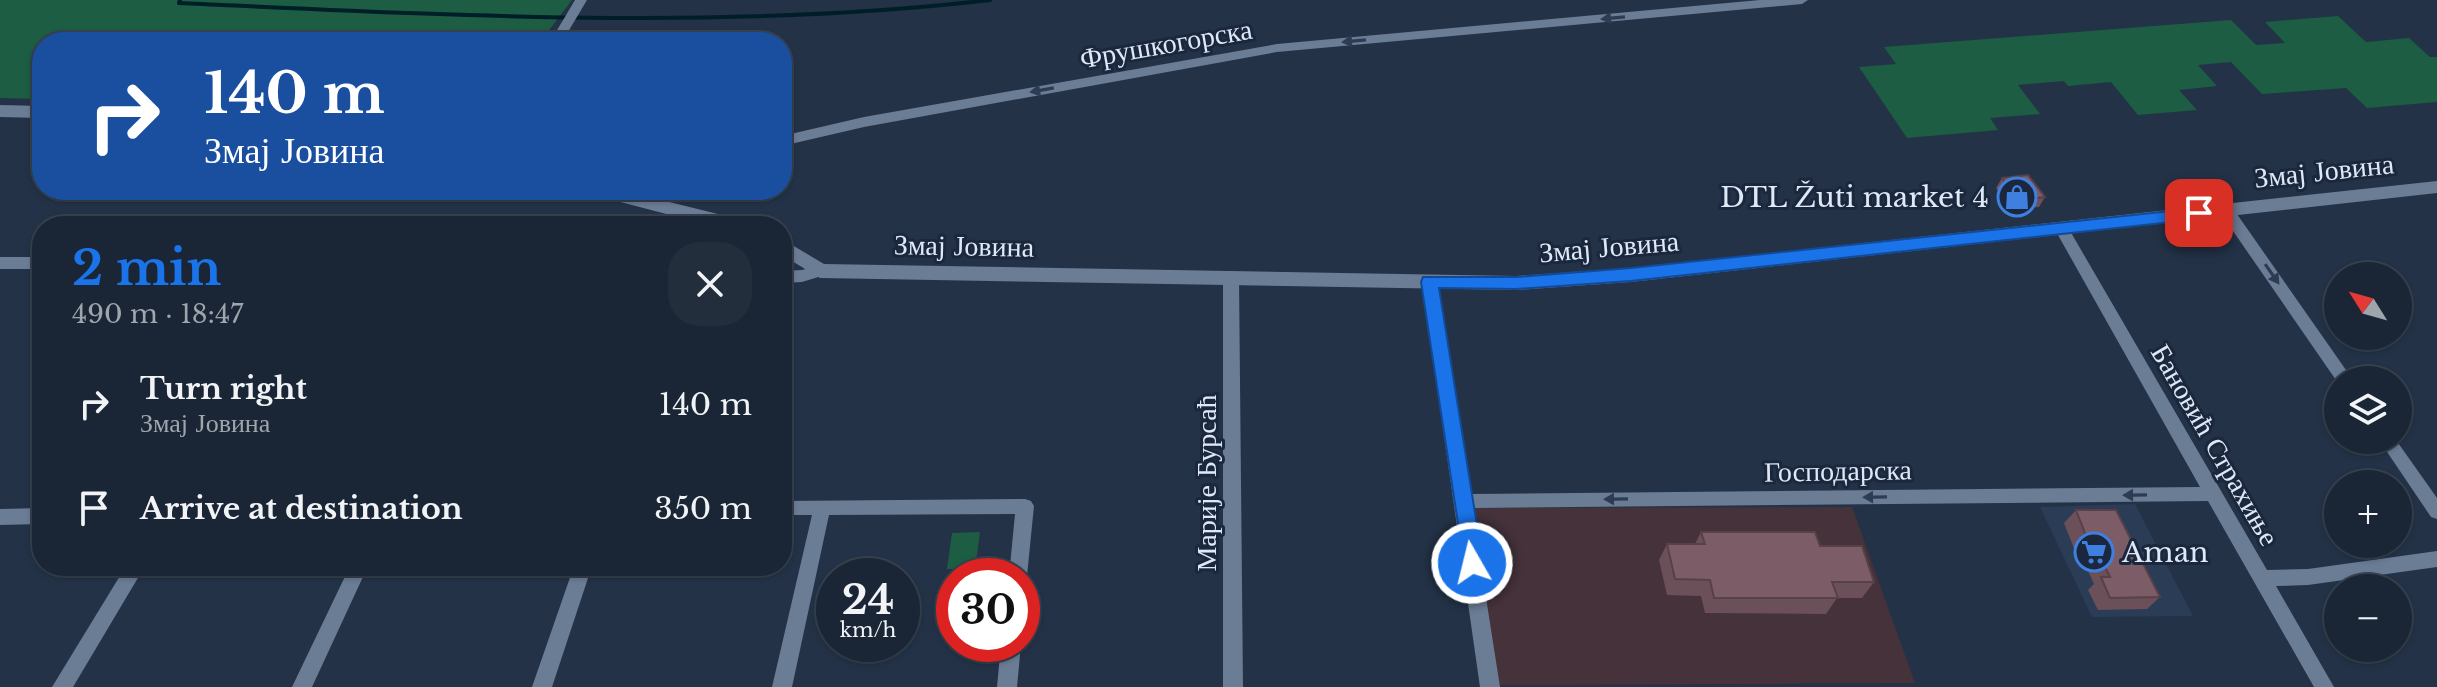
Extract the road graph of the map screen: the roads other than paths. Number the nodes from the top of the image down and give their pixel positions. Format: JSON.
{"nodes":[{"id":1,"x":581,"y":0,"type":"edge"},
{"id":2,"x":1802,"y":0,"type":"edge"},
{"id":3,"x":562,"y":32,"type":"edge"},
{"id":4,"x":0,"y":111,"type":"edge"},
{"id":5,"x":32,"y":112,"type":"edge"},
{"id":6,"x":792,"y":139,"type":"edge"},
{"id":7,"x":2437,"y":187,"type":"edge"},
{"id":8,"x":635,"y":200,"type":"edge"},
{"id":9,"x":2227,"y":211,"type":"junction"},
{"id":10,"x":699,"y":216,"type":"edge"},
{"id":11,"x":2061,"y":228,"type":"junction"},
{"id":12,"x":792,"y":253,"type":"edge"},
{"id":13,"x":0,"y":263,"type":"edge"},
{"id":14,"x":32,"y":263,"type":"edge"},
{"id":15,"x":820,"y":271,"type":"junction"},
{"id":16,"x":792,"y":276,"type":"edge"},
{"id":17,"x":1231,"y":278,"type":"junction"},
{"id":18,"x":1430,"y":282,"type":"junction"},
{"id":19,"x":2335,"y":366,"type":"edge"},
{"id":20,"x":2397,"y":454,"type":"edge"},
{"id":21,"x":2213,"y":494,"type":"junction"},
{"id":22,"x":1464,"y":501,"type":"junction"},
{"id":23,"x":792,"y":508,"type":"edge"},
{"id":24,"x":822,"y":508,"type":"junction"},
{"id":25,"x":2437,"y":512,"type":"edge"},
{"id":26,"x":32,"y":516,"type":"edge"},
{"id":27,"x":0,"y":517,"type":"edge"},
{"id":28,"x":1020,"y":558,"type":"edge"},
{"id":29,"x":2437,"y":559,"type":"edge"},
{"id":30,"x":130,"y":576,"type":"edge"},
{"id":31,"x":354,"y":576,"type":"edge"},
{"id":32,"x":580,"y":576,"type":"edge"},
{"id":33,"x":2262,"y":578,"type":"junction"},
{"id":34,"x":1009,"y":662,"type":"edge"},
{"id":35,"x":62,"y":687,"type":"edge"},
{"id":36,"x":302,"y":687,"type":"edge"},
{"id":37,"x":542,"y":687,"type":"edge"},
{"id":38,"x":782,"y":687,"type":"edge"},
{"id":39,"x":1007,"y":687,"type":"edge"},
{"id":40,"x":1233,"y":687,"type":"edge"},
{"id":41,"x":1490,"y":687,"type":"edge"},
{"id":42,"x":2324,"y":687,"type":"edge"}],
"edges":[{"from":1,"to":3,"type":"street"},
{"from":2,"to":6,"type":"street","name":"Фрушкогорска","one_way":true},
{"from":4,"to":5,"type":"street"},
{"from":7,"to":9,"type":"street","name":"Змај Јовина"},
{"from":8,"to":10,"type":"street"},
{"from":9,"to":11,"type":"street","name":"Змај Јовина"},
{"from":9,"to":19,"type":"street","one_way":true},
{"from":11,"to":18,"type":"street","name":"Змај Јовина"},
{"from":11,"to":21,"type":"street","name":"Бановић Страхиње"},
{"from":12,"to":15,"type":"street"},
{"from":13,"to":14,"type":"street"},
{"from":15,"to":16,"type":"street","name":"Змај Јовина"},
{"from":15,"to":17,"type":"street","name":"Змај Јовина"},
{"from":17,"to":18,"type":"street","name":"Змај Јовина"},
{"from":17,"to":40,"type":"street","name":"Марије Бурсаћ"},
{"from":18,"to":22,"type":"street"},
{"from":20,"to":25,"type":"street"},
{"from":21,"to":22,"type":"street","name":"Господарска","one_way":true},
{"from":21,"to":33,"type":"street","name":"Бановић Страхиње"},
{"from":22,"to":41,"type":"street"},
{"from":23,"to":24,"type":"street"},
{"from":24,"to":28,"type":"street"},
{"from":24,"to":38,"type":"street"},
{"from":26,"to":27,"type":"street"},
{"from":29,"to":33,"type":"street"},
{"from":30,"to":35,"type":"street"},
{"from":31,"to":36,"type":"street"},
{"from":32,"to":37,"type":"street"},
{"from":33,"to":42,"type":"street","name":"Бановић Страхиње"},
{"from":34,"to":39,"type":"street"}]}
